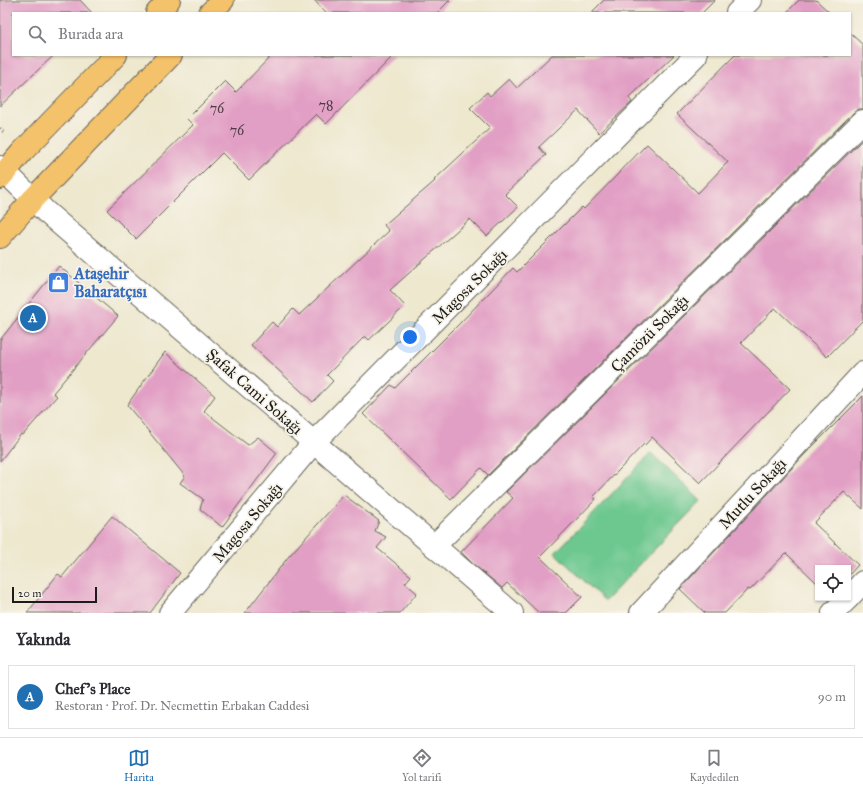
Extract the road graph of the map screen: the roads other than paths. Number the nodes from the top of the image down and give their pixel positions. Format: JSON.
{"nodes":[{"id":1,"x":169,"y":0,"type":"edge"},
{"id":2,"x":223,"y":0,"type":"edge"},
{"id":3,"x":750,"y":0,"type":"edge"},
{"id":4,"x":158,"y":12,"type":"edge"},
{"id":5,"x":211,"y":12,"type":"edge"},
{"id":6,"x":738,"y":12,"type":"edge"},
{"id":7,"x":115,"y":56,"type":"edge"},
{"id":8,"x":170,"y":56,"type":"edge"},
{"id":9,"x":695,"y":56,"type":"edge"},
{"id":10,"x":863,"y":121,"type":"edge"},
{"id":11,"x":2,"y":172,"type":"edge"},
{"id":12,"x":33,"y":199,"type":"junction"},
{"id":13,"x":0,"y":237,"type":"edge"},
{"id":14,"x":863,"y":373,"type":"edge"},
{"id":15,"x":314,"y":442,"type":"junction"},
{"id":16,"x":434,"y":546,"type":"junction"},
{"id":17,"x":863,"y":582,"type":"edge"},
{"id":18,"x":851,"y":595,"type":"edge"},
{"id":19,"x":845,"y":601,"type":"edge"},
{"id":20,"x":170,"y":613,"type":"edge"},
{"id":21,"x":512,"y":613,"type":"edge"},
{"id":22,"x":641,"y":613,"type":"edge"},
{"id":23,"x":833,"y":613,"type":"edge"}],
"edges":[{"from":1,"to":4,"type":"main road"},
{"from":2,"to":5,"type":"main road"},
{"from":3,"to":6,"type":"street"},
{"from":7,"to":11,"type":"main road"},
{"from":8,"to":12,"type":"main road"},
{"from":9,"to":15,"type":"street","name":"Magosa Sokağı"},
{"from":10,"to":16,"type":"street","name":"Çamözü Sokağı"},
{"from":11,"to":12,"type":"street","name":"Şafak Cami Sokağı"},
{"from":12,"to":13,"type":"main road"},
{"from":12,"to":15,"type":"street","name":"Şafak Cami Sokağı"},
{"from":14,"to":22,"type":"street","name":"Mutlu Sokağı"},
{"from":15,"to":16,"type":"street","name":"Şafak Cami Sokağı"},
{"from":15,"to":20,"type":"street","name":"Magosa Sokağı"},
{"from":16,"to":21,"type":"street","name":"Şafak Cami Sokağı"},
{"from":17,"to":18,"type":"street"},
{"from":19,"to":23,"type":"street"}]}
